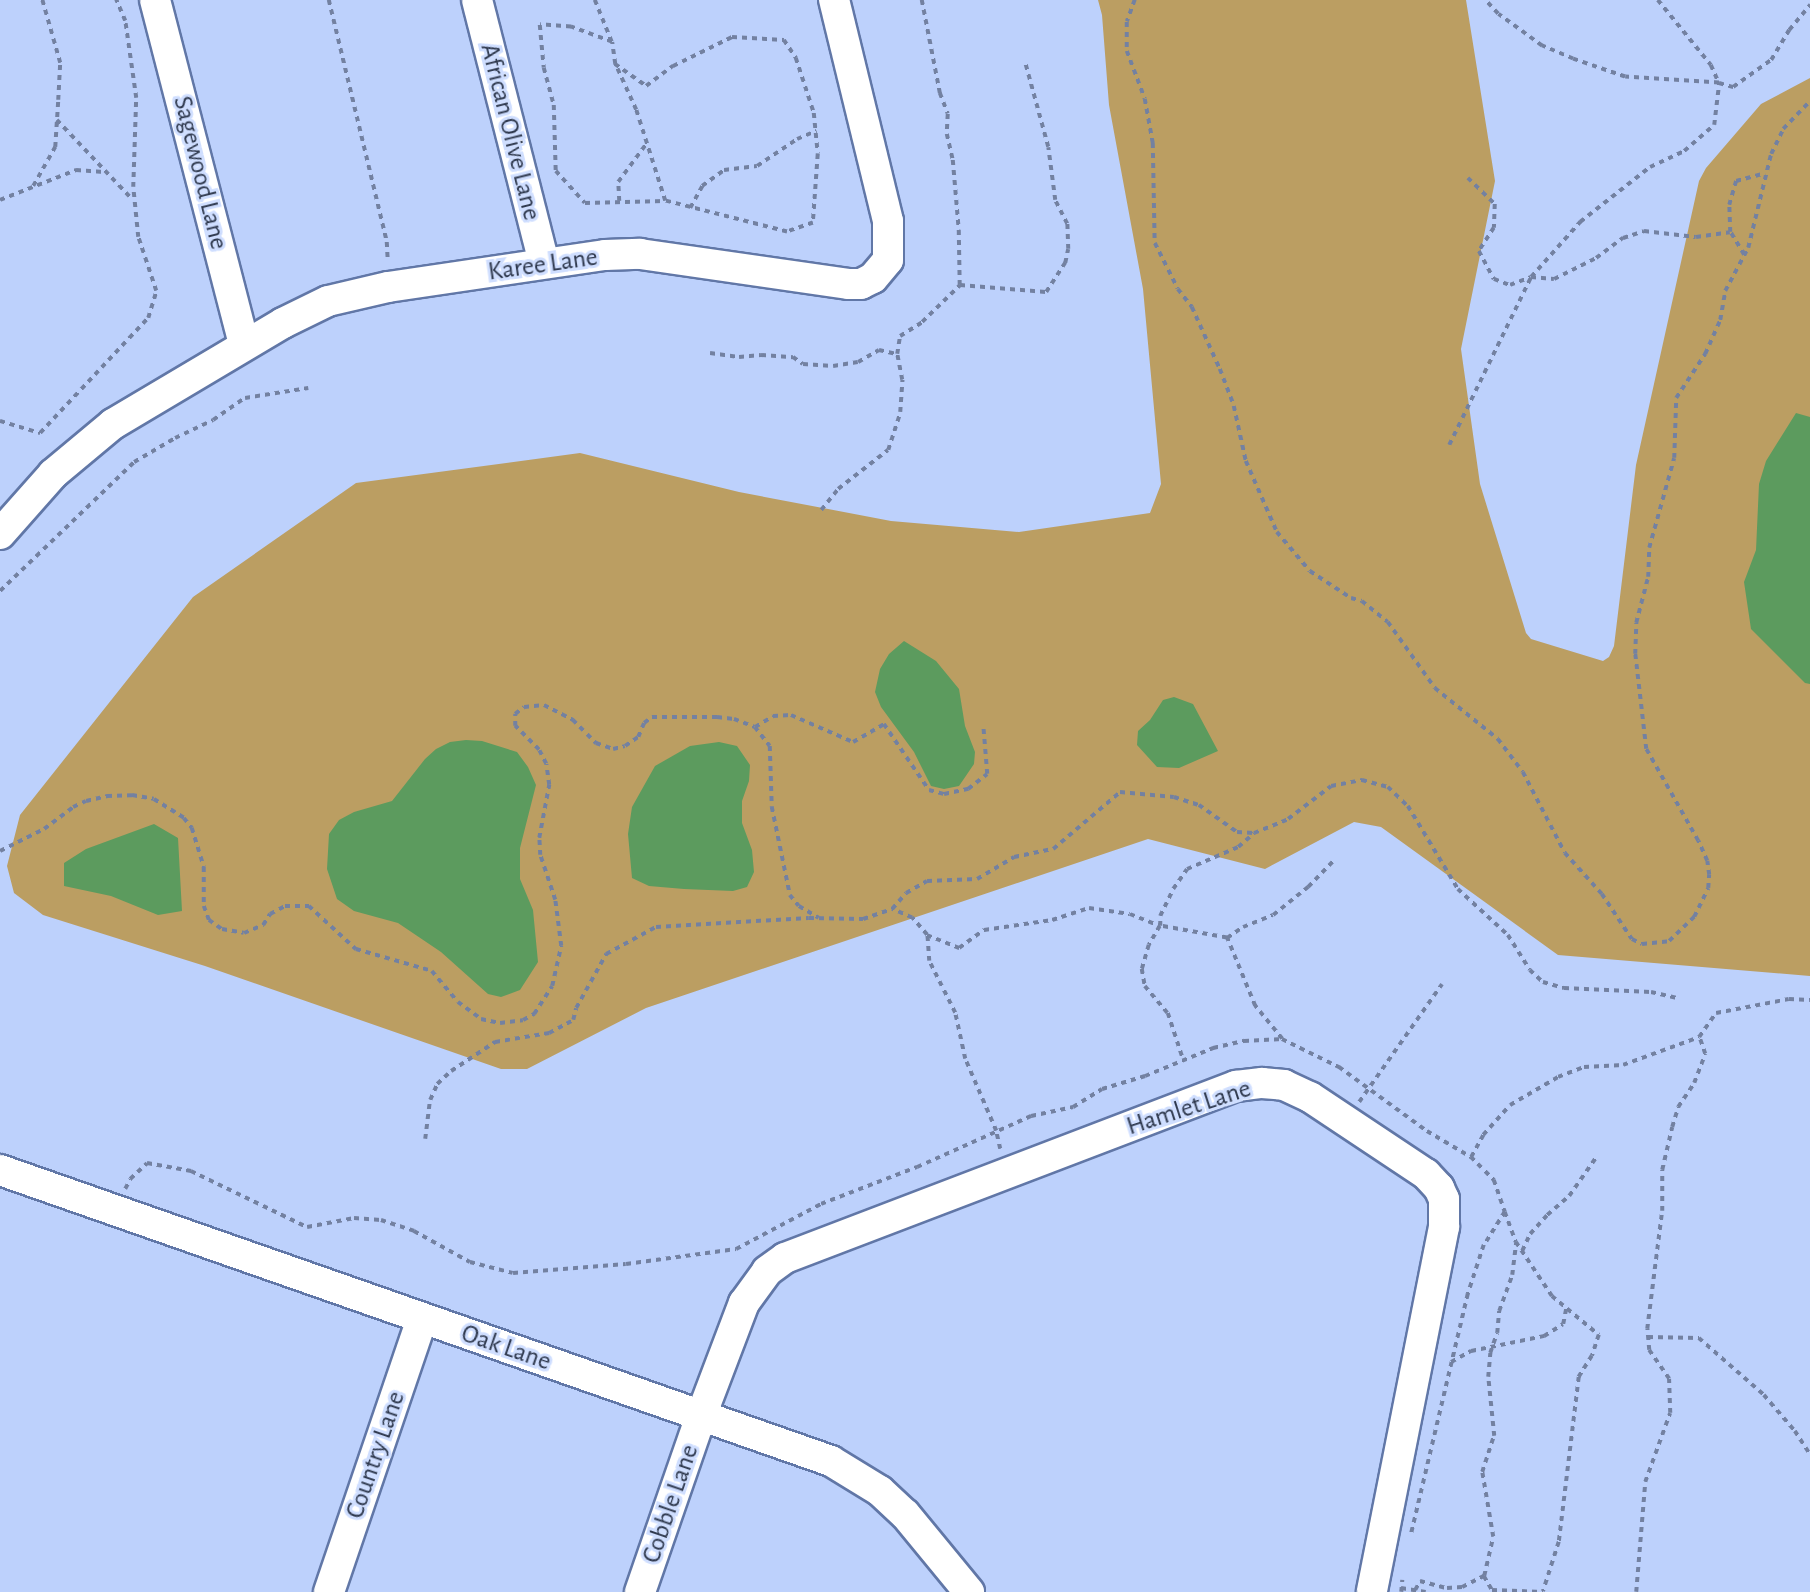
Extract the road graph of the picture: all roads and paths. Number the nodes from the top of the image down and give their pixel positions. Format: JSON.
{"nodes":[{"id":1,"x":42,"y":0,"type":"edge"},
{"id":2,"x":116,"y":0,"type":"edge"},
{"id":3,"x":155,"y":0,"type":"edge"},
{"id":4,"x":329,"y":0,"type":"edge"},
{"id":5,"x":477,"y":0,"type":"edge"},
{"id":6,"x":595,"y":0,"type":"edge"},
{"id":7,"x":834,"y":0,"type":"edge"},
{"id":8,"x":922,"y":0,"type":"edge"},
{"id":9,"x":1135,"y":0,"type":"edge"},
{"id":10,"x":1485,"y":0,"type":"edge"},
{"id":11,"x":1658,"y":0,"type":"edge"},
{"id":12,"x":1810,"y":5,"type":"edge"},
{"id":13,"x":612,"y":42,"type":"junction"},
{"id":14,"x":1025,"y":63,"type":"dead end"},
{"id":15,"x":615,"y":64,"type":"junction"},
{"id":16,"x":1719,"y":83,"type":"junction"},
{"id":17,"x":1810,"y":101,"type":"edge"},
{"id":18,"x":57,"y":120,"type":"junction"},
{"id":19,"x":816,"y":131,"type":"junction"},
{"id":20,"x":646,"y":144,"type":"junction"},
{"id":21,"x":106,"y":172,"type":"junction"},
{"id":22,"x":1766,"y":173,"type":"junction"},
{"id":23,"x":1468,"y":178,"type":"dead end"},
{"id":24,"x":33,"y":186,"type":"junction"},
{"id":25,"x":0,"y":200,"type":"edge"},
{"id":26,"x":134,"y":201,"type":"junction"},
{"id":27,"x":618,"y":201,"type":"junction"},
{"id":28,"x":664,"y":201,"type":"junction"},
{"id":29,"x":690,"y":208,"type":"junction"},
{"id":30,"x":1730,"y":232,"type":"junction"},
{"id":31,"x":1744,"y":255,"type":"junction"},
{"id":32,"x":544,"y":263,"type":"junction"},
{"id":33,"x":1531,"y":277,"type":"junction"},
{"id":34,"x":960,"y":285,"type":"junction"},
{"id":35,"x":388,"y":288,"type":"junction"},
{"id":36,"x":244,"y":345,"type":"junction"},
{"id":37,"x":710,"y":353,"type":"dead end"},
{"id":38,"x":897,"y":354,"type":"junction"},
{"id":39,"x":308,"y":388,"type":"dead end"},
{"id":40,"x":0,"y":421,"type":"edge"},
{"id":41,"x":1449,"y":445,"type":"dead end"},
{"id":42,"x":821,"y":510,"type":"dead end"},
{"id":43,"x":0,"y":534,"type":"edge"},
{"id":44,"x":0,"y":591,"type":"edge"},
{"id":45,"x":983,"y":725,"type":"dead end"},
{"id":46,"x":755,"y":727,"type":"junction"},
{"id":47,"x":1254,"y":833,"type":"junction"},
{"id":48,"x":0,"y":851,"type":"edge"},
{"id":49,"x":1334,"y":860,"type":"dead end"},
{"id":50,"x":892,"y":909,"type":"junction"},
{"id":51,"x":819,"y":918,"type":"junction"},
{"id":52,"x":1160,"y":926,"type":"junction"},
{"id":53,"x":927,"y":935,"type":"junction"},
{"id":54,"x":1227,"y":937,"type":"junction"},
{"id":55,"x":1441,"y":984,"type":"dead end"},
{"id":56,"x":1678,"y":998,"type":"dead end"},
{"id":57,"x":1810,"y":1000,"type":"edge"},
{"id":58,"x":1699,"y":1037,"type":"junction"},
{"id":59,"x":1282,"y":1039,"type":"dead end"},
{"id":60,"x":1183,"y":1059,"type":"dead end"},
{"id":61,"x":1345,"y":1120,"type":"junction"},
{"id":62,"x":425,"y":1139,"type":"dead end"},
{"id":63,"x":1597,"y":1156,"type":"dead end"},
{"id":64,"x":1471,"y":1157,"type":"dead end"},
{"id":65,"x":0,"y":1170,"type":"edge"},
{"id":66,"x":1007,"y":1174,"type":"junction"},
{"id":67,"x":1505,"y":1212,"type":"dead end"},
{"id":68,"x":1516,"y":1242,"type":"junction"},
{"id":69,"x":1522,"y":1251,"type":"junction"},
{"id":70,"x":1566,"y":1308,"type":"junction"},
{"id":71,"x":422,"y":1319,"type":"junction"},
{"id":72,"x":1648,"y":1337,"type":"junction"},
{"id":73,"x":1493,"y":1345,"type":"junction"},
{"id":74,"x":1451,"y":1362,"type":"dead end"},
{"id":75,"x":701,"y":1416,"type":"junction"},
{"id":76,"x":1810,"y":1454,"type":"edge"},
{"id":77,"x":1484,"y":1576,"type":"junction"},
{"id":78,"x":1387,"y":1590,"type":"edge"},
{"id":79,"x":1415,"y":1590,"type":"junction"},
{"id":80,"x":329,"y":1592,"type":"edge"},
{"id":81,"x":640,"y":1592,"type":"edge"},
{"id":82,"x":969,"y":1592,"type":"edge"},
{"id":83,"x":1426,"y":1592,"type":"edge"},
{"id":84,"x":1543,"y":1592,"type":"edge"},
{"id":85,"x":1636,"y":1592,"type":"edge"}],
"edges":[{"from":1,"to":18,"type":"path"},
{"from":2,"to":26,"type":"path"},
{"from":3,"to":36,"type":"street","name":"Sagewood Lane"},
{"from":4,"to":35,"type":"path"},
{"from":5,"to":32,"type":"street","name":"African Olive Lane"},
{"from":6,"to":13,"type":"path"},
{"from":7,"to":32,"type":"street","name":"Karee Lane"},
{"from":8,"to":34,"type":"path"},
{"from":9,"to":31,"type":"path"},
{"from":10,"to":16,"type":"path"},
{"from":11,"to":16,"type":"path"},
{"from":12,"to":16,"type":"path"},
{"from":13,"to":15,"type":"path"},
{"from":13,"to":27,"type":"path"},
{"from":14,"to":34,"type":"path"},
{"from":15,"to":19,"type":"path"},
{"from":15,"to":20,"type":"path"},
{"from":16,"to":33,"type":"path"},
{"from":17,"to":22,"type":"path"},
{"from":18,"to":21,"type":"path"},
{"from":18,"to":24,"type":"path"},
{"from":19,"to":29,"type":"path"},
{"from":19,"to":29,"type":"path"},
{"from":20,"to":27,"type":"path"},
{"from":20,"to":28,"type":"path"},
{"from":21,"to":24,"type":"path"},
{"from":21,"to":26,"type":"path"},
{"from":22,"to":30,"type":"path"},
{"from":22,"to":31,"type":"path"},
{"from":23,"to":33,"type":"path"},
{"from":24,"to":25,"type":"path"},
{"from":26,"to":40,"type":"path"},
{"from":27,"to":28,"type":"path"},
{"from":28,"to":29,"type":"path"},
{"from":30,"to":31,"type":"path"},
{"from":30,"to":33,"type":"path"},
{"from":32,"to":35,"type":"street","name":"Karee Lane"},
{"from":33,"to":41,"type":"path"},
{"from":34,"to":38,"type":"path"},
{"from":35,"to":36,"type":"street","name":"Karee Lane"},
{"from":36,"to":43,"type":"street","name":"Karee Lane"},
{"from":37,"to":38,"type":"path"},
{"from":38,"to":42,"type":"path"},
{"from":39,"to":44,"type":"path"},
{"from":45,"to":46,"type":"path"},
{"from":46,"to":48,"type":"path"},
{"from":46,"to":51,"type":"path"},
{"from":47,"to":50,"type":"path"},
{"from":47,"to":52,"type":"path"},
{"from":47,"to":56,"type":"path"},
{"from":49,"to":54,"type":"path"},
{"from":50,"to":51,"type":"path"},
{"from":50,"to":53,"type":"path"},
{"from":51,"to":62,"type":"path"},
{"from":52,"to":53,"type":"path"},
{"from":52,"to":54,"type":"path"},
{"from":52,"to":60,"type":"path"},
{"from":53,"to":66,"type":"path"},
{"from":54,"to":59,"type":"path"},
{"from":55,"to":61,"type":"path"},
{"from":57,"to":58,"type":"path"},
{"from":58,"to":64,"type":"path"},
{"from":58,"to":72,"type":"path"},
{"from":61,"to":66,"type":"street","name":"Hamlet Lane"},
{"from":61,"to":78,"type":"street","name":"Hamlet Lane"},
{"from":63,"to":69,"type":"path"},
{"from":65,"to":71,"type":"street","name":"Oak Lane"},
{"from":66,"to":75,"type":"street","name":"Hamlet Lane"},
{"from":67,"to":68,"type":"path"},
{"from":68,"to":69,"type":"path"},
{"from":68,"to":73,"type":"path"},
{"from":69,"to":70,"type":"path"},
{"from":70,"to":73,"type":"path"},
{"from":70,"to":84,"type":"path"},
{"from":71,"to":75,"type":"street","name":"Oak Lane"},
{"from":71,"to":80,"type":"street","name":"Country Lane"},
{"from":72,"to":76,"type":"path"},
{"from":72,"to":85,"type":"path"},
{"from":73,"to":74,"type":"path"},
{"from":73,"to":77,"type":"path"},
{"from":75,"to":81,"type":"street","name":"Cobble Lane"},
{"from":75,"to":82,"type":"street","name":"Oak Lane"},
{"from":77,"to":79,"type":"path"},
{"from":77,"to":84,"type":"path"},
{"from":78,"to":79,"type":"path"},
{"from":79,"to":83,"type":"path"}]}
